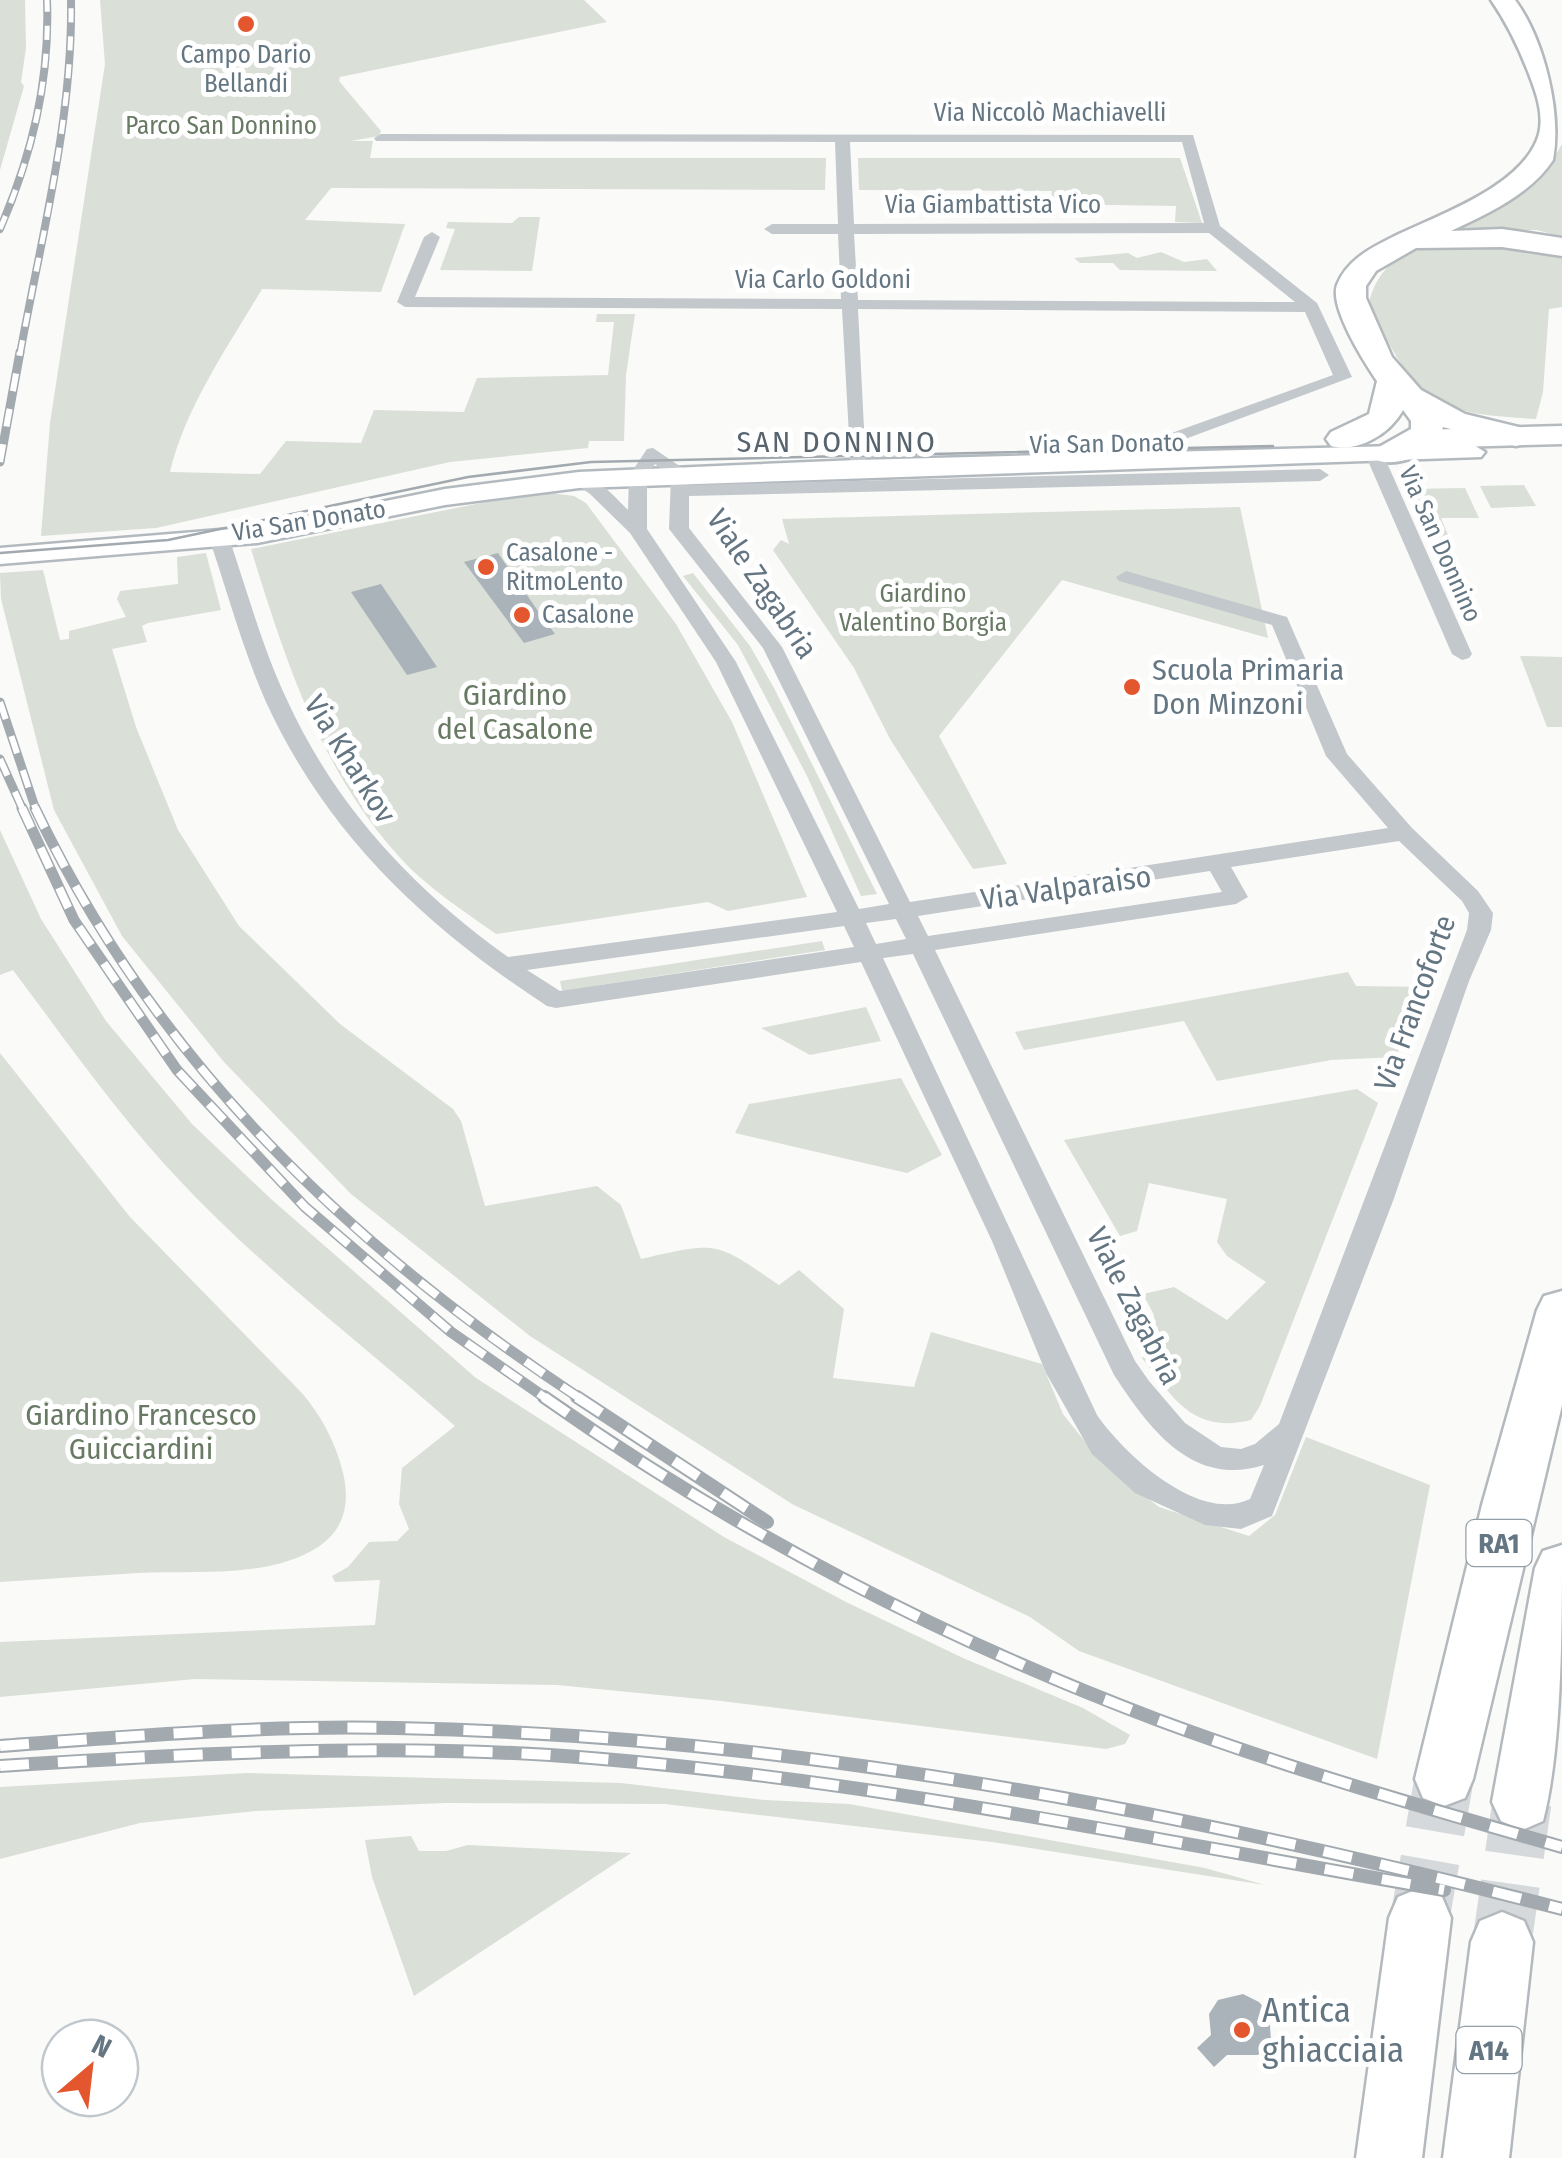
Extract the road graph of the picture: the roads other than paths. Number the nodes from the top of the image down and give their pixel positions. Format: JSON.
{"nodes":[{"id":1,"x":1509,"y":5,"type":"edge"},
{"id":2,"x":1562,"y":83,"type":"edge"},
{"id":3,"x":381,"y":138,"type":"dead end"},
{"id":4,"x":842,"y":138,"type":"junction"},
{"id":5,"x":1213,"y":228,"type":"junction"},
{"id":6,"x":772,"y":229,"type":"dead end"},
{"id":7,"x":844,"y":230,"type":"junction"},
{"id":8,"x":432,"y":237,"type":"dead end"},
{"id":9,"x":1397,"y":246,"type":"junction"},
{"id":10,"x":1562,"y":247,"type":"edge"},
{"id":11,"x":849,"y":306,"type":"junction"},
{"id":12,"x":1312,"y":308,"type":"junction"},
{"id":13,"x":1400,"y":397,"type":"junction"},
{"id":14,"x":1562,"y":434,"type":"edge"},
{"id":15,"x":1516,"y":436,"type":"junction"},
{"id":16,"x":1422,"y":438,"type":"junction"},
{"id":17,"x":1342,"y":439,"type":"junction"},
{"id":18,"x":1161,"y":443,"type":"junction"},
{"id":19,"x":1562,"y":450,"type":"edge"},
{"id":20,"x":1472,"y":452,"type":"junction"},
{"id":21,"x":653,"y":453,"type":"junction"},
{"id":22,"x":1382,"y":454,"type":"junction"},
{"id":23,"x":856,"y":458,"type":"junction"},
{"id":24,"x":1320,"y":475,"type":"dead end"},
{"id":25,"x":638,"y":476,"type":"junction"},
{"id":26,"x":579,"y":480,"type":"junction"},
{"id":27,"x":680,"y":483,"type":"junction"},
{"id":28,"x":637,"y":530,"type":"junction"},
{"id":29,"x":218,"y":535,"type":"junction"},
{"id":30,"x":0,"y":556,"type":"edge"},
{"id":31,"x":1126,"y":577,"type":"dead end"},
{"id":32,"x":1462,"y":654,"type":"dead end"},
{"id":33,"x":1404,"y":833,"type":"junction"},
{"id":34,"x":1217,"y":863,"type":"junction"},
{"id":35,"x":903,"y":910,"type":"junction"},
{"id":36,"x":851,"y":917,"type":"junction"},
{"id":37,"x":918,"y":944,"type":"junction"},
{"id":38,"x":867,"y":952,"type":"junction"},
{"id":39,"x":501,"y":966,"type":"junction"},
{"id":40,"x":1562,"y":1310,"type":"edge"},
{"id":41,"x":1289,"y":1434,"type":"junction"},
{"id":42,"x":1562,"y":1568,"type":"edge"},
{"id":43,"x":1444,"y":1778,"type":"tunnel mouth"},
{"id":44,"x":1522,"y":1802,"type":"tunnel mouth"},
{"id":45,"x":1502,"y":1942,"type":"tunnel mouth"},
{"id":46,"x":1364,"y":2158,"type":"edge"},
{"id":47,"x":1389,"y":2158,"type":"edge"},
{"id":48,"x":1476,"y":2158,"type":"edge"}],
"edges":[{"from":1,"to":2,"type":"highway"},
{"from":1,"to":9,"type":"highway"},
{"from":3,"to":4,"type":"street","name":"Via Niccolò Machiavelli"},
{"from":4,"to":5,"type":"street","name":"Via Niccolò Machiavelli"},
{"from":4,"to":7,"type":"street"},
{"from":5,"to":7,"type":"street","name":"Via Giambattista Vico"},
{"from":5,"to":12,"type":"street"},
{"from":6,"to":7,"type":"street","name":"Via Giambattista Vico"},
{"from":7,"to":11,"type":"street"},
{"from":8,"to":11,"type":"street","name":"Via Carlo Goldoni"},
{"from":9,"to":10,"type":"highway"},
{"from":9,"to":13,"type":"highway"},
{"from":11,"to":12,"type":"street","name":"Via Carlo Goldoni"},
{"from":11,"to":23,"type":"street"},
{"from":12,"to":18,"type":"street"},
{"from":13,"to":15,"type":"highway"},
{"from":13,"to":16,"type":"highway"},
{"from":13,"to":17,"type":"highway"},
{"from":14,"to":15,"type":"main road","name":"Via San Donato"},
{"from":15,"to":16,"type":"main road","name":"Via San Donato"},
{"from":16,"to":17,"type":"main road","name":"Via San Donato"},
{"from":16,"to":20,"type":"highway"},
{"from":16,"to":22,"type":"highway"},
{"from":17,"to":18,"type":"main road","name":"Via San Donato"},
{"from":18,"to":23,"type":"main road","name":"Via San Donato"},
{"from":19,"to":20,"type":"main road","name":"Via San Donato"},
{"from":20,"to":22,"type":"main road","name":"Via San Donato"},
{"from":21,"to":23,"type":"main road","name":"Via San Donato"},
{"from":21,"to":25,"type":"street"},
{"from":21,"to":27,"type":"street"},
{"from":21,"to":29,"type":"main road","name":"Via San Donato"},
{"from":22,"to":23,"type":"main road","name":"Via San Donato"},
{"from":22,"to":32,"type":"street","name":"Via San Donnino"},
{"from":23,"to":27,"type":"main road","name":"Via San Donato"},
{"from":24,"to":27,"type":"street","name":"Via San Donato"},
{"from":25,"to":26,"type":"main road","name":"Via San Donato"},
{"from":25,"to":27,"type":"main road","name":"Via San Donato"},
{"from":25,"to":28,"type":"street"},
{"from":26,"to":28,"type":"street"},
{"from":26,"to":29,"type":"main road","name":"Via San Donato"},
{"from":27,"to":35,"type":"street","name":"Viale Zagabria"},
{"from":28,"to":36,"type":"street"},
{"from":29,"to":30,"type":"main road","name":"Via San Donato"},
{"from":29,"to":39,"type":"street","name":"Via Kharkov"},
{"from":31,"to":33,"type":"street","name":"Via Francoforte"},
{"from":33,"to":34,"type":"street","name":"Via Valparaiso"},
{"from":33,"to":41,"type":"street","name":"Via Francoforte"},
{"from":34,"to":35,"type":"street","name":"Via Valparaiso"},
{"from":34,"to":37,"type":"street","name":"Via Valparaiso"},
{"from":35,"to":36,"type":"street","name":"Via Valparaiso"},
{"from":35,"to":37,"type":"street","name":"Viale Zagabria"},
{"from":36,"to":38,"type":"street"},
{"from":36,"to":39,"type":"street"},
{"from":37,"to":38,"type":"street","name":"Via Valparaiso"},
{"from":37,"to":41,"type":"street","name":"Viale Zagabria"},
{"from":38,"to":39,"type":"street","name":"Via Kharkov"},
{"from":38,"to":41,"type":"street"},
{"from":40,"to":43,"type":"highway","number":"RA1"},
{"from":42,"to":44,"type":"highway"},
{"from":45,"to":48,"type":"highway","number":"A14"},
{"from":46,"to":47,"type":"highway"}]}
